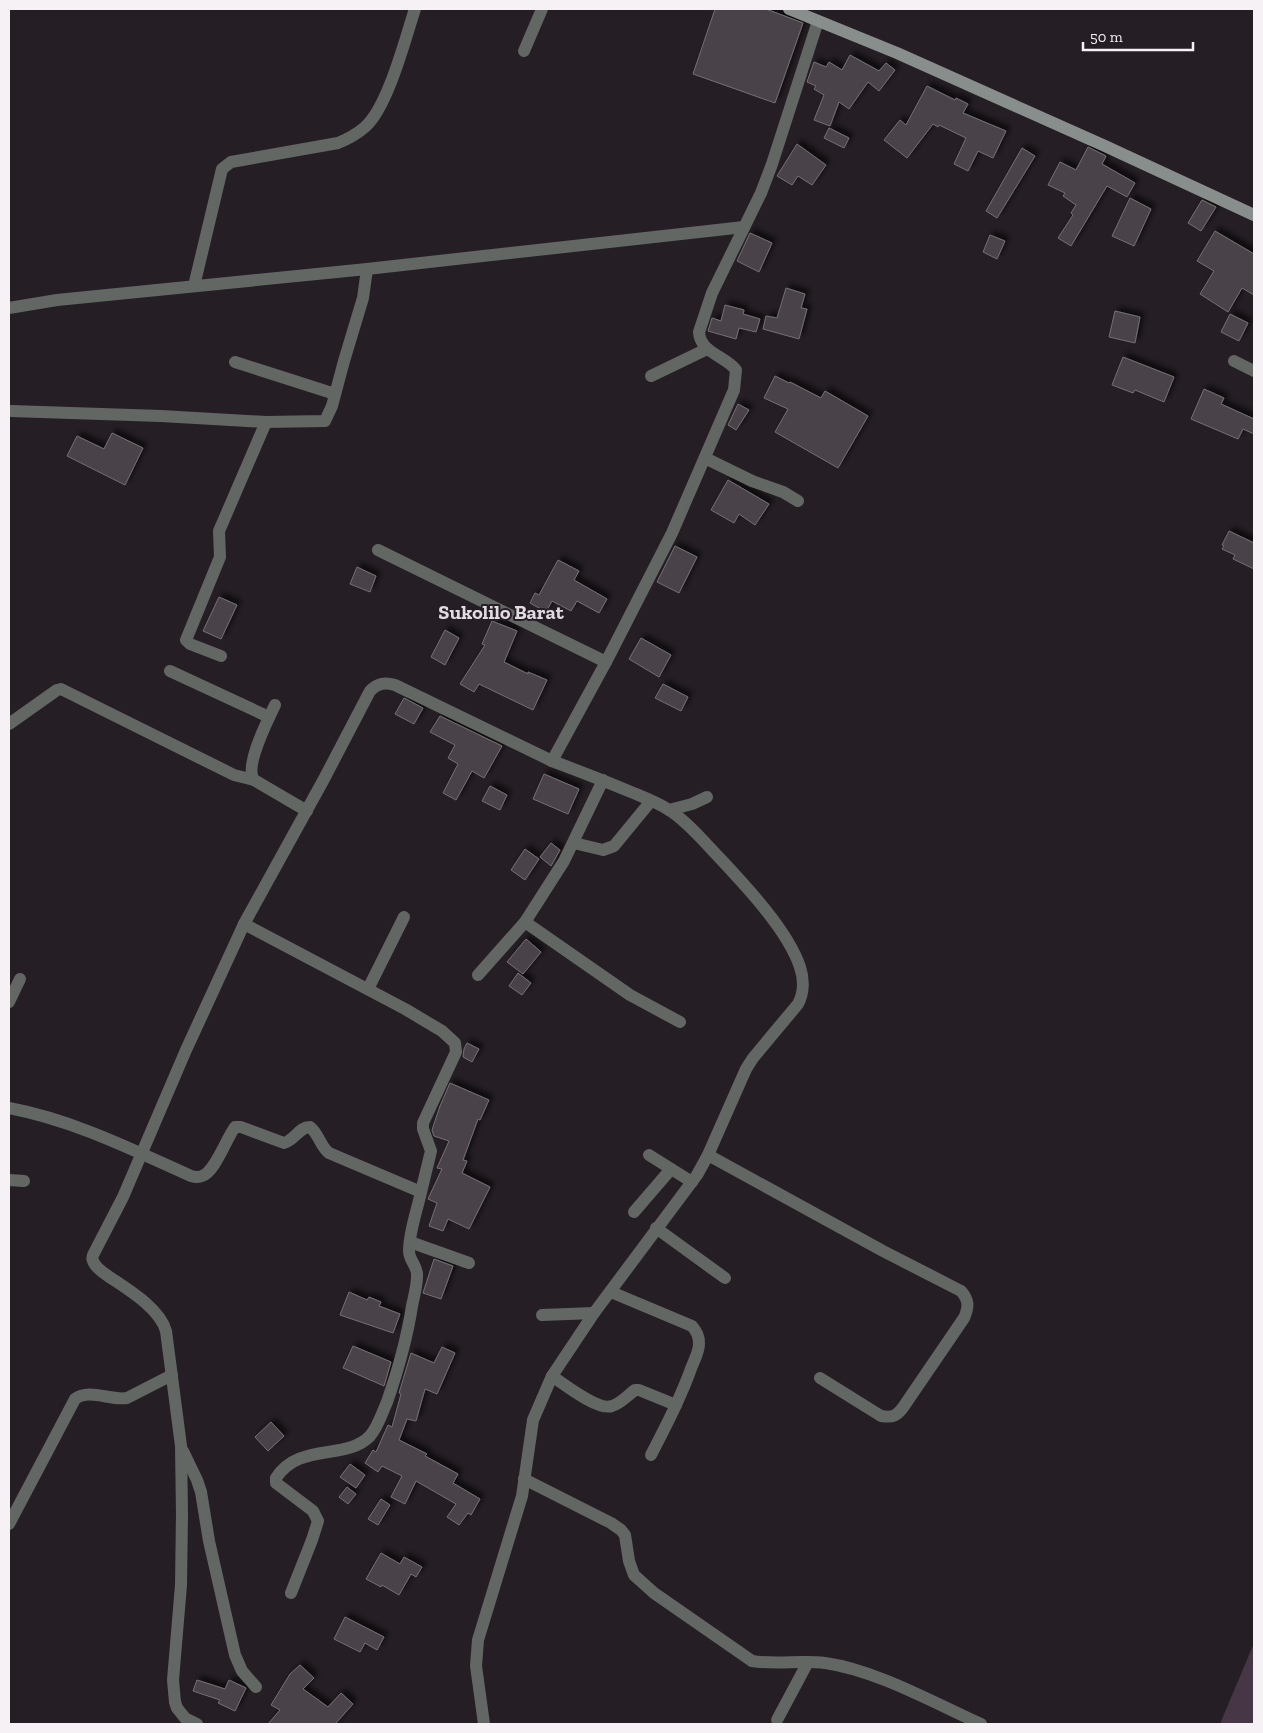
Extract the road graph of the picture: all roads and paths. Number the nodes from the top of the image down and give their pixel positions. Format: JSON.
{"nodes":[{"id":1,"x":415,"y":9,"type":"edge"},
{"id":2,"x":542,"y":9,"type":"edge"},
{"id":3,"x":789,"y":9,"type":"edge"},
{"id":4,"x":818,"y":21,"type":"junction"},
{"id":5,"x":524,"y":51,"type":"dead end"},
{"id":6,"x":1254,"y":215,"type":"edge"},
{"id":7,"x":744,"y":227,"type":"junction"},
{"id":8,"x":367,"y":269,"type":"junction"},
{"id":9,"x":194,"y":286,"type":"junction"},
{"id":10,"x":9,"y":308,"type":"edge"},
{"id":11,"x":707,"y":349,"type":"junction"},
{"id":12,"x":1234,"y":361,"type":"dead end"},
{"id":13,"x":236,"y":362,"type":"dead end"},
{"id":14,"x":1254,"y":371,"type":"edge"},
{"id":15,"x":651,"y":376,"type":"dead end"},
{"id":16,"x":335,"y":394,"type":"junction"},
{"id":17,"x":11,"y":411,"type":"dead end"},
{"id":18,"x":266,"y":422,"type":"junction"},
{"id":19,"x":705,"y":458,"type":"junction"},
{"id":20,"x":798,"y":501,"type":"dead end"},
{"id":21,"x":378,"y":550,"type":"dead end"},
{"id":22,"x":221,"y":656,"type":"dead end"},
{"id":23,"x":606,"y":662,"type":"junction"},
{"id":24,"x":170,"y":671,"type":"dead end"},
{"id":25,"x":275,"y":704,"type":"dead end"},
{"id":26,"x":270,"y":717,"type":"junction"},
{"id":27,"x":9,"y":724,"type":"edge"},
{"id":28,"x":552,"y":761,"type":"junction"},
{"id":29,"x":254,"y":780,"type":"junction"},
{"id":30,"x":603,"y":780,"type":"junction"},
{"id":31,"x":707,"y":797,"type":"dead end"},
{"id":32,"x":651,"y":801,"type":"junction"},
{"id":33,"x":669,"y":810,"type":"junction"},
{"id":34,"x":306,"y":811,"type":"junction"},
{"id":35,"x":574,"y":844,"type":"junction"},
{"id":36,"x":404,"y":917,"type":"dead end"},
{"id":37,"x":524,"y":922,"type":"junction"},
{"id":38,"x":244,"y":924,"type":"junction"},
{"id":39,"x":478,"y":975,"type":"dead end"},
{"id":40,"x":20,"y":979,"type":"dead end"},
{"id":41,"x":368,"y":989,"type":"junction"},
{"id":42,"x":9,"y":1002,"type":"edge"},
{"id":43,"x":680,"y":1022,"type":"dead end"},
{"id":44,"x":9,"y":1108,"type":"edge"},
{"id":45,"x":141,"y":1152,"type":"junction"},
{"id":46,"x":648,"y":1154,"type":"dead end"},
{"id":47,"x":708,"y":1155,"type":"junction"},
{"id":48,"x":671,"y":1169,"type":"junction"},
{"id":49,"x":9,"y":1180,"type":"edge"},
{"id":50,"x":24,"y":1181,"type":"dead end"},
{"id":51,"x":692,"y":1182,"type":"junction"},
{"id":52,"x":421,"y":1192,"type":"junction"},
{"id":53,"x":634,"y":1212,"type":"dead end"},
{"id":54,"x":656,"y":1228,"type":"junction"},
{"id":55,"x":410,"y":1242,"type":"junction"},
{"id":56,"x":470,"y":1263,"type":"dead end"},
{"id":57,"x":725,"y":1278,"type":"dead end"},
{"id":58,"x":611,"y":1292,"type":"junction"},
{"id":59,"x":594,"y":1313,"type":"junction"},
{"id":60,"x":542,"y":1315,"type":"dead end"},
{"id":61,"x":172,"y":1375,"type":"junction"},
{"id":62,"x":552,"y":1376,"type":"junction"},
{"id":63,"x":820,"y":1378,"type":"dead end"},
{"id":64,"x":676,"y":1405,"type":"junction"},
{"id":65,"x":181,"y":1446,"type":"junction"},
{"id":66,"x":651,"y":1455,"type":"dead end"},
{"id":67,"x":524,"y":1479,"type":"junction"},
{"id":68,"x":9,"y":1524,"type":"edge"},
{"id":69,"x":291,"y":1592,"type":"dead end"},
{"id":70,"x":808,"y":1662,"type":"junction"},
{"id":71,"x":256,"y":1687,"type":"dead end"},
{"id":72,"x":777,"y":1720,"type":"dead end"},
{"id":73,"x":197,"y":1724,"type":"edge"},
{"id":74,"x":484,"y":1724,"type":"edge"},
{"id":75,"x":981,"y":1724,"type":"edge"}],
"edges":[{"from":1,"to":9,"type":"street"},
{"from":2,"to":5,"type":"street"},
{"from":3,"to":4,"type":"main road"},
{"from":4,"to":6,"type":"main road"},
{"from":4,"to":7,"type":"street"},
{"from":7,"to":8,"type":"street"},
{"from":7,"to":11,"type":"street"},
{"from":8,"to":9,"type":"street"},
{"from":8,"to":16,"type":"street"},
{"from":9,"to":10,"type":"street"},
{"from":11,"to":15,"type":"street"},
{"from":11,"to":19,"type":"street"},
{"from":12,"to":14,"type":"street"},
{"from":13,"to":16,"type":"street"},
{"from":16,"to":18,"type":"street"},
{"from":17,"to":18,"type":"street"},
{"from":18,"to":22,"type":"street"},
{"from":19,"to":20,"type":"street"},
{"from":19,"to":23,"type":"street"},
{"from":21,"to":23,"type":"street"},
{"from":23,"to":28,"type":"street"},
{"from":24,"to":26,"type":"street"},
{"from":25,"to":26,"type":"street"},
{"from":26,"to":29,"type":"street"},
{"from":27,"to":29,"type":"street"},
{"from":28,"to":30,"type":"street"},
{"from":28,"to":34,"type":"street"},
{"from":29,"to":34,"type":"street"},
{"from":30,"to":32,"type":"street"},
{"from":30,"to":35,"type":"street"},
{"from":31,"to":33,"type":"street"},
{"from":32,"to":33,"type":"street"},
{"from":32,"to":35,"type":"street"},
{"from":33,"to":47,"type":"street"},
{"from":34,"to":38,"type":"street"},
{"from":35,"to":37,"type":"street"},
{"from":36,"to":41,"type":"street"},
{"from":37,"to":39,"type":"street"},
{"from":37,"to":43,"type":"street"},
{"from":38,"to":41,"type":"street"},
{"from":38,"to":45,"type":"street"},
{"from":40,"to":42,"type":"street"},
{"from":41,"to":52,"type":"street"},
{"from":44,"to":45,"type":"street"},
{"from":45,"to":52,"type":"street"},
{"from":45,"to":61,"type":"street"},
{"from":46,"to":48,"type":"street"},
{"from":47,"to":51,"type":"street"},
{"from":47,"to":63,"type":"street"},
{"from":48,"to":51,"type":"street"},
{"from":48,"to":53,"type":"street"},
{"from":49,"to":50,"type":"street"},
{"from":51,"to":54,"type":"street"},
{"from":52,"to":55,"type":"street"},
{"from":54,"to":57,"type":"street"},
{"from":54,"to":58,"type":"street"},
{"from":55,"to":56,"type":"street"},
{"from":55,"to":69,"type":"street"},
{"from":58,"to":59,"type":"street"},
{"from":58,"to":64,"type":"street"},
{"from":59,"to":60,"type":"street"},
{"from":59,"to":62,"type":"street"},
{"from":61,"to":65,"type":"street"},
{"from":61,"to":68,"type":"street"},
{"from":62,"to":64,"type":"street"},
{"from":62,"to":67,"type":"street"},
{"from":64,"to":66,"type":"street"},
{"from":65,"to":71,"type":"street"},
{"from":65,"to":73,"type":"street"},
{"from":67,"to":70,"type":"street"},
{"from":67,"to":74,"type":"street"},
{"from":70,"to":72,"type":"street"},
{"from":70,"to":75,"type":"street"}]}
